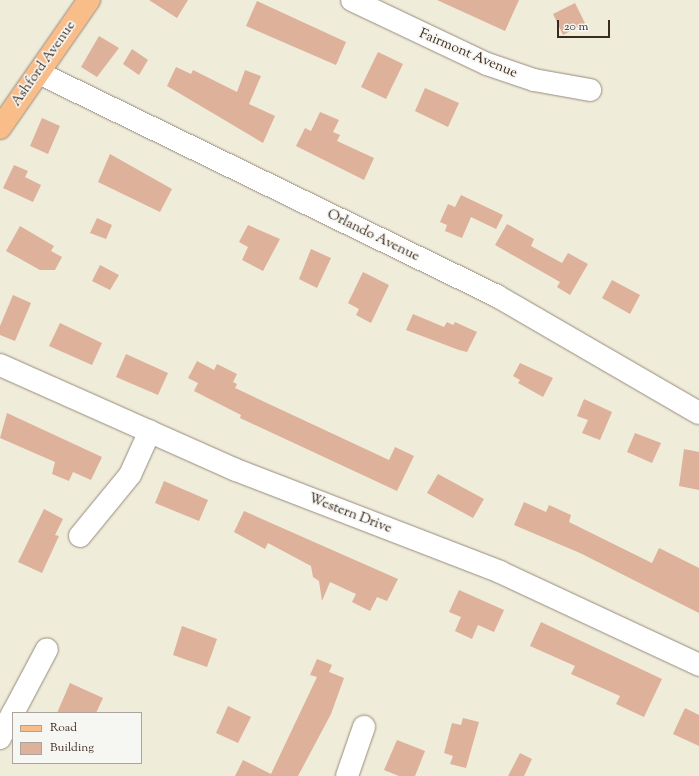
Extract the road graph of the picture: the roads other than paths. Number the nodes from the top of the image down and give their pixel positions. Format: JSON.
{"nodes":[{"id":1,"x":89,"y":0,"type":"edge"},
{"id":2,"x":352,"y":0,"type":"edge"},
{"id":3,"x":38,"y":73,"type":"junction"},
{"id":4,"x":590,"y":90,"type":"dead end"},
{"id":5,"x":0,"y":128,"type":"edge"},
{"id":6,"x":0,"y":365,"type":"edge"},
{"id":7,"x":699,"y":413,"type":"edge"},
{"id":8,"x":150,"y":431,"type":"junction"},
{"id":9,"x":80,"y":536,"type":"dead end"},
{"id":10,"x":47,"y":649,"type":"dead end"},
{"id":11,"x":699,"y":665,"type":"edge"},
{"id":12,"x":14,"y":712,"type":"edge"},
{"id":13,"x":12,"y":715,"type":"edge"},
{"id":14,"x":364,"y":727,"type":"dead end"},
{"id":15,"x":0,"y":738,"type":"edge"},
{"id":16,"x":347,"y":776,"type":"edge"}],
"edges":[{"from":1,"to":3,"type":"main road","name":"Ashford Avenue"},
{"from":2,"to":4,"type":"street","name":"Fairmont Avenue"},
{"from":3,"to":5,"type":"main road","name":"Ashford Avenue"},
{"from":3,"to":7,"type":"street","name":"Orlando Avenue"},
{"from":6,"to":8,"type":"street","name":"Western Drive"},
{"from":8,"to":9,"type":"street"},
{"from":8,"to":11,"type":"street","name":"Western Drive"},
{"from":10,"to":12,"type":"street"},
{"from":13,"to":15,"type":"street"},
{"from":14,"to":16,"type":"street"}]}
